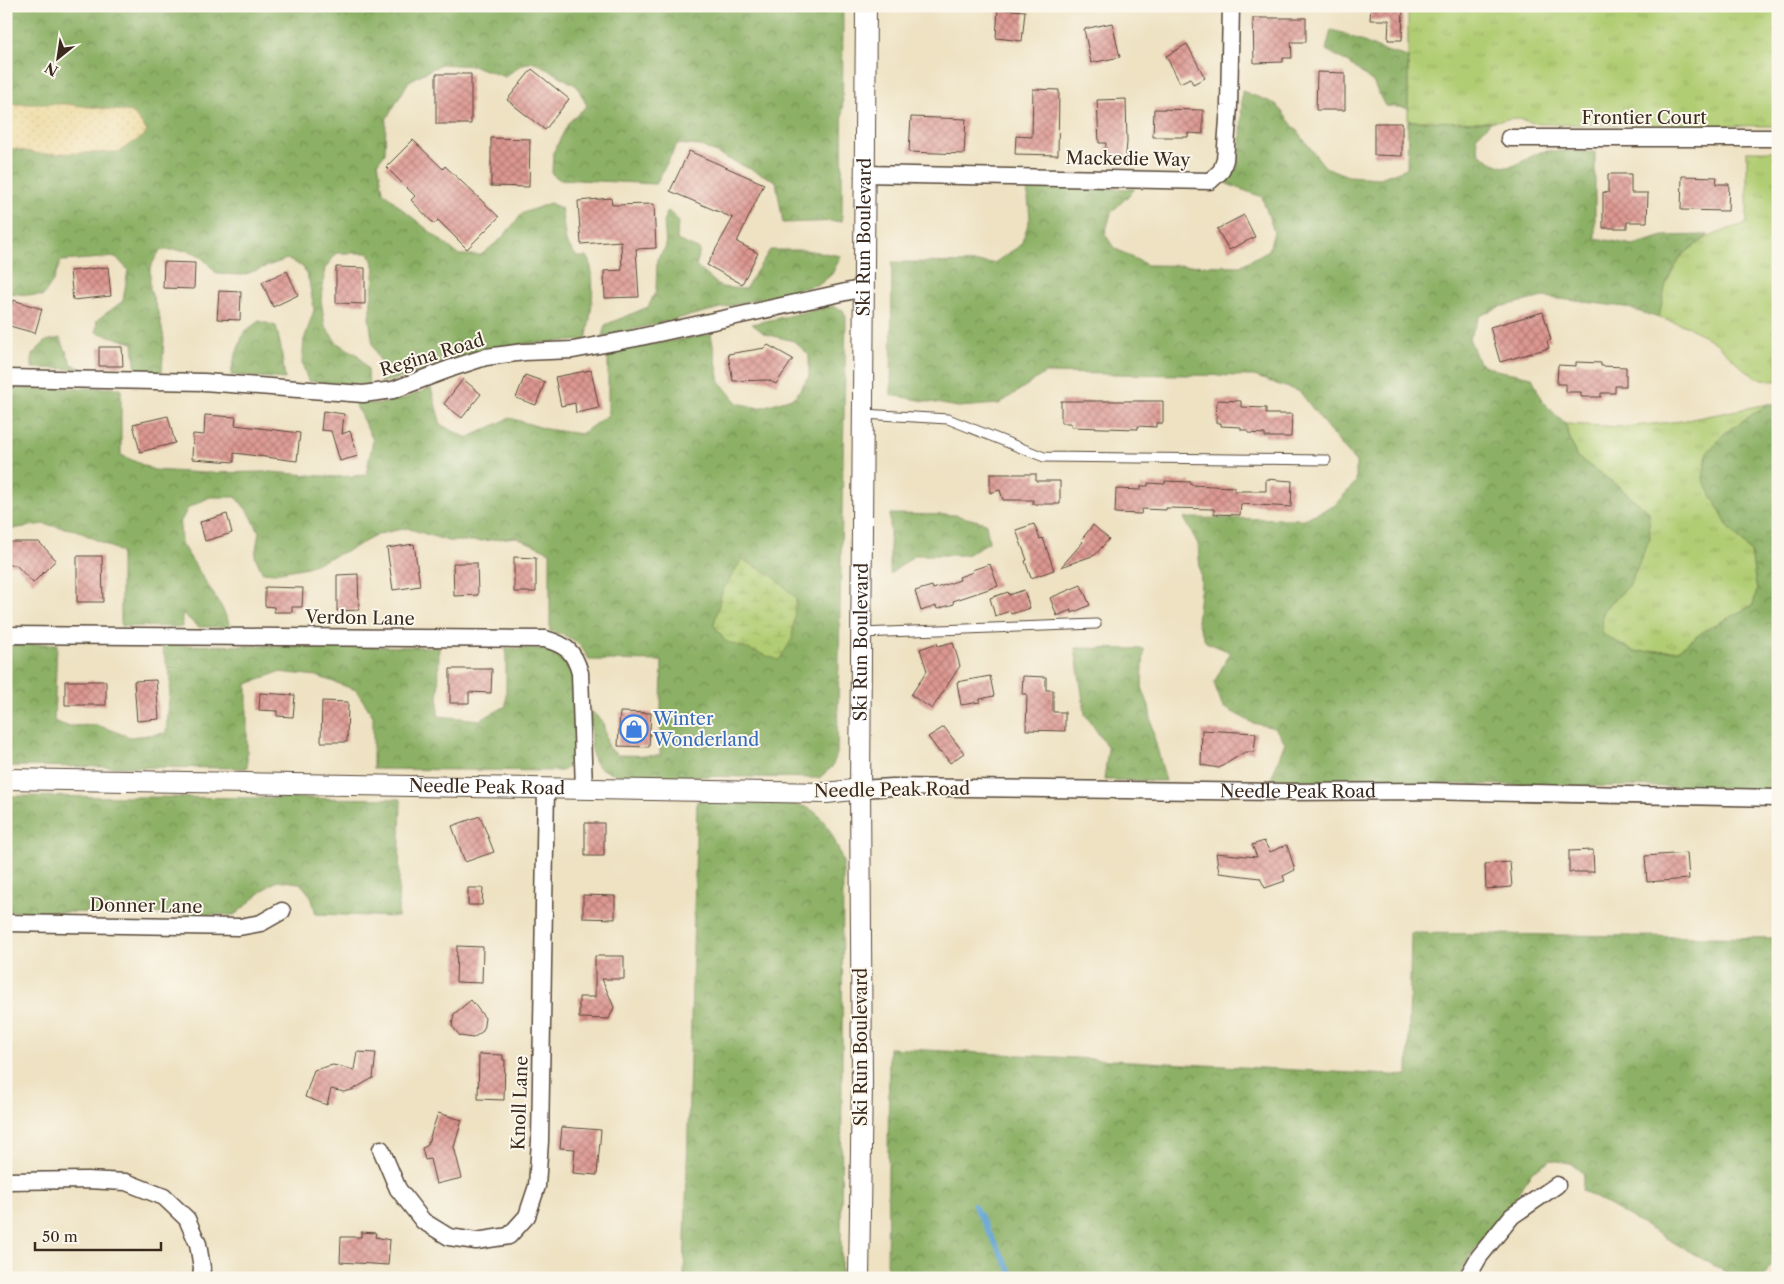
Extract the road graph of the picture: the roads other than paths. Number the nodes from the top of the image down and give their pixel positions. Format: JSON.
{"nodes":[{"id":1,"x":866,"y":6,"type":"edge"},
{"id":2,"x":1231,"y":6,"type":"edge"},
{"id":3,"x":1509,"y":138,"type":"dead end"},
{"id":4,"x":1778,"y":138,"type":"edge"},
{"id":5,"x":864,"y":174,"type":"junction"},
{"id":6,"x":864,"y":288,"type":"junction"},
{"id":7,"x":6,"y":378,"type":"edge"},
{"id":8,"x":863,"y":414,"type":"junction"},
{"id":9,"x":1326,"y":460,"type":"dead end"},
{"id":10,"x":1096,"y":624,"type":"dead end"},
{"id":11,"x":861,"y":633,"type":"junction"},
{"id":12,"x":6,"y":635,"type":"edge"},
{"id":13,"x":6,"y":780,"type":"edge"},
{"id":14,"x":546,"y":788,"type":"junction"},
{"id":15,"x":584,"y":789,"type":"junction"},
{"id":16,"x":860,"y":789,"type":"junction"},
{"id":17,"x":1778,"y":798,"type":"edge"},
{"id":18,"x":282,"y":911,"type":"dead end"},
{"id":19,"x":6,"y":923,"type":"edge"},
{"id":20,"x":381,"y":1149,"type":"dead end"},
{"id":21,"x":6,"y":1181,"type":"edge"},
{"id":22,"x":1557,"y":1185,"type":"dead end"},
{"id":23,"x":201,"y":1278,"type":"edge"},
{"id":24,"x":859,"y":1278,"type":"edge"},
{"id":25,"x":1467,"y":1278,"type":"edge"}],
"edges":[{"from":1,"to":5,"type":"street","name":"Ski Run Boulevard"},
{"from":2,"to":5,"type":"street","name":"Mackedie Way"},
{"from":3,"to":4,"type":"street","name":"Frontier Court"},
{"from":5,"to":6,"type":"street","name":"Ski Run Boulevard"},
{"from":6,"to":7,"type":"street","name":"Regina Road"},
{"from":6,"to":8,"type":"street","name":"Ski Run Boulevard"},
{"from":8,"to":9,"type":"lane"},
{"from":8,"to":11,"type":"street","name":"Ski Run Boulevard"},
{"from":10,"to":11,"type":"lane"},
{"from":11,"to":16,"type":"street","name":"Ski Run Boulevard"},
{"from":12,"to":15,"type":"street","name":"Verdon Lane"},
{"from":13,"to":14,"type":"street","name":"Needle Peak Road"},
{"from":14,"to":15,"type":"street","name":"Needle Peak Road"},
{"from":14,"to":20,"type":"street","name":"Knoll Lane"},
{"from":15,"to":16,"type":"street","name":"Needle Peak Road"},
{"from":16,"to":17,"type":"street","name":"Needle Peak Road"},
{"from":16,"to":24,"type":"street","name":"Ski Run Boulevard"},
{"from":18,"to":19,"type":"street","name":"Donner Lane"},
{"from":21,"to":23,"type":"street"},
{"from":22,"to":25,"type":"street"}]}
